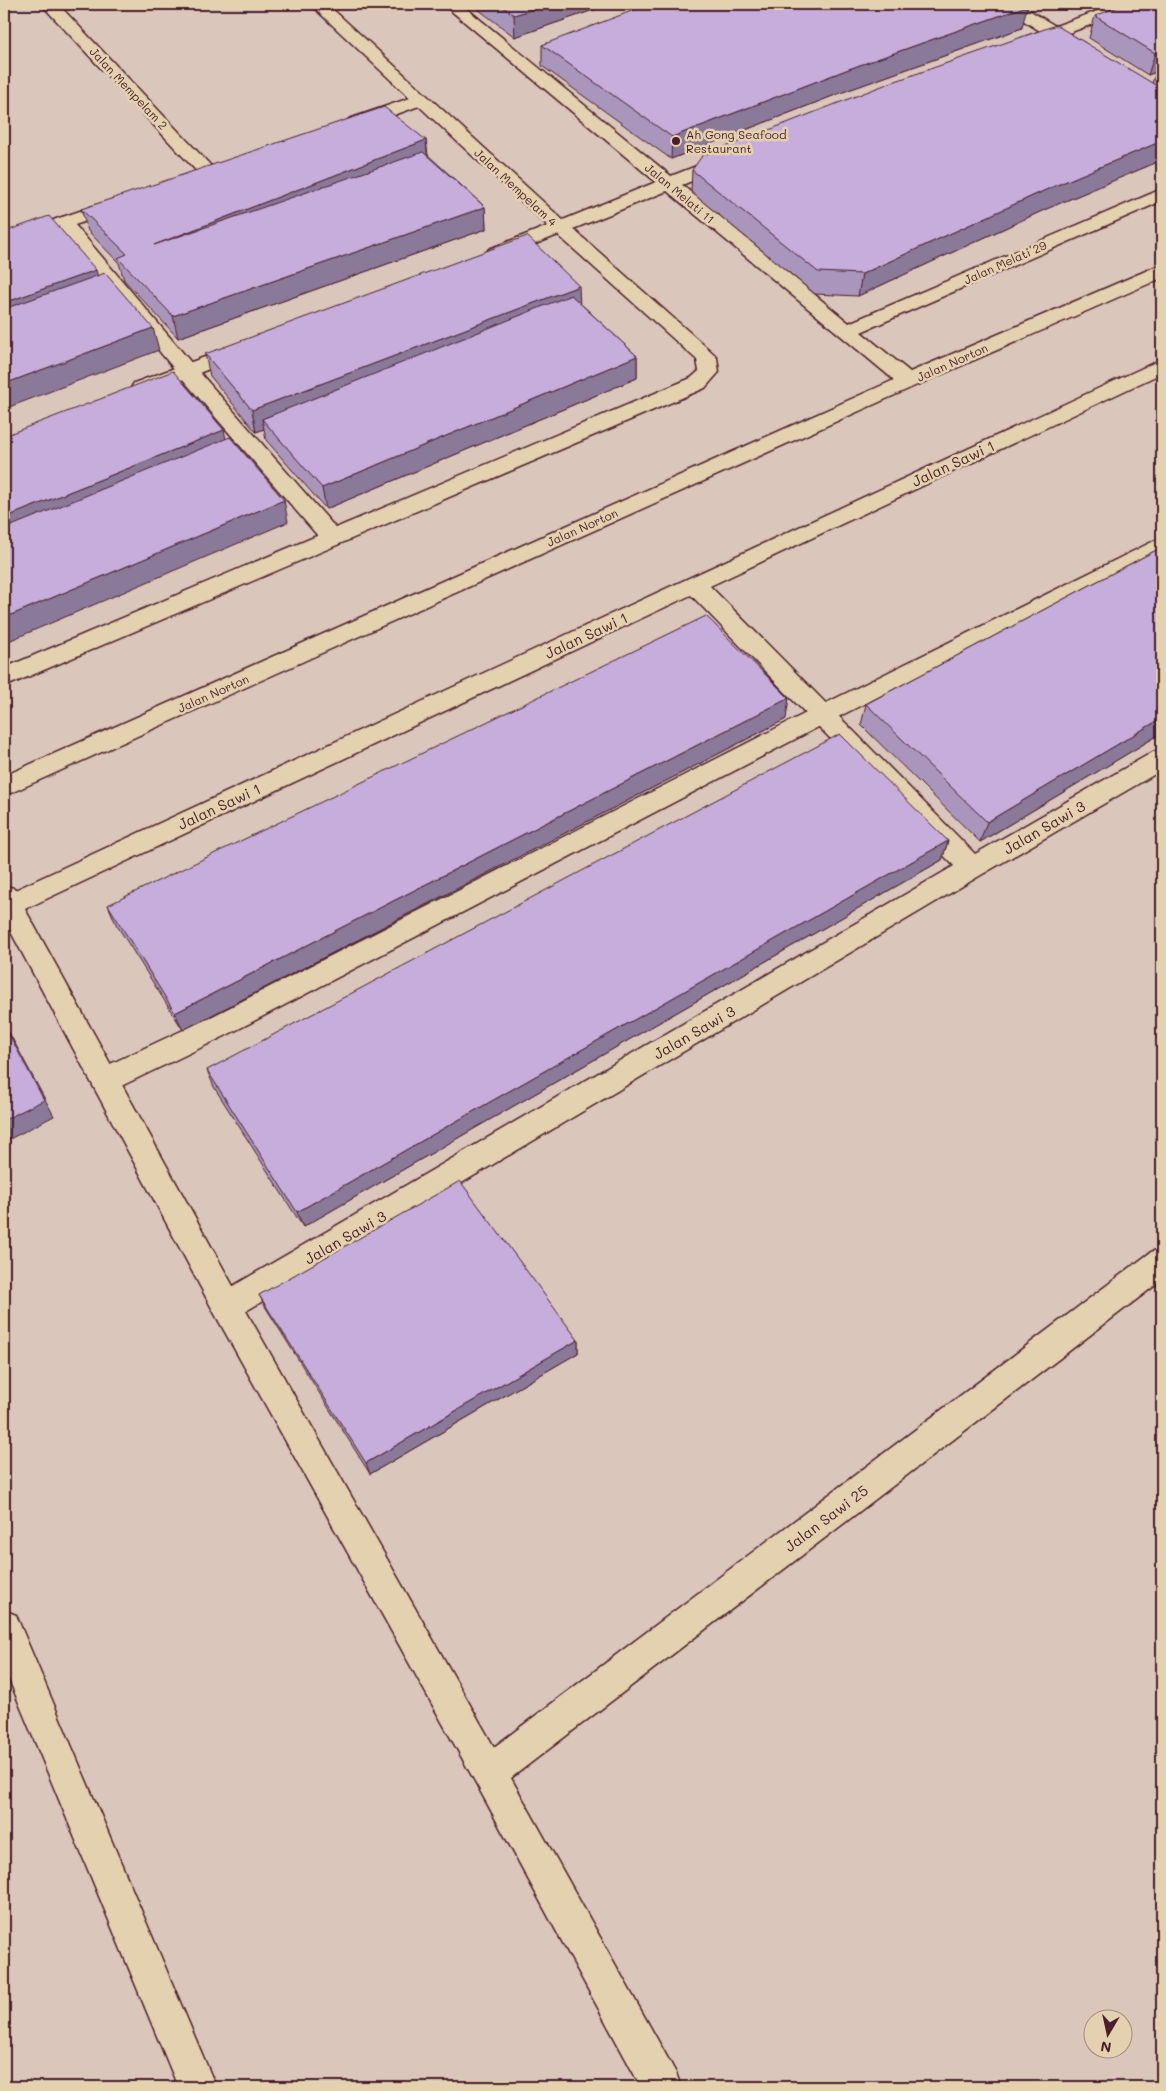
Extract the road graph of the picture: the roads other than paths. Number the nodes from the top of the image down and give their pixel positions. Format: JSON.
{"nodes":[{"id":1,"x":49,"y":4,"type":"edge"},
{"id":2,"x":318,"y":4,"type":"edge"},
{"id":3,"x":451,"y":4,"type":"edge"},
{"id":4,"x":1008,"y":4,"type":"edge"},
{"id":5,"x":1132,"y":4,"type":"edge"},
{"id":6,"x":1053,"y":32,"type":"junction"},
{"id":7,"x":1017,"y":47,"type":"edge"},
{"id":8,"x":538,"y":54,"type":"dead end"},
{"id":9,"x":1095,"y":58,"type":"edge"},
{"id":10,"x":520,"y":60,"type":"junction"},
{"id":11,"x":424,"y":99,"type":"junction"},
{"id":12,"x":339,"y":128,"type":"edge"},
{"id":13,"x":741,"y":154,"type":"edge"},
{"id":14,"x":227,"y":167,"type":"edge"},
{"id":15,"x":208,"y":173,"type":"junction"},
{"id":16,"x":190,"y":179,"type":"edge"},
{"id":17,"x":668,"y":183,"type":"junction"},
{"id":18,"x":1162,"y":194,"type":"edge"},
{"id":19,"x":136,"y":198,"type":"edge"},
{"id":20,"x":63,"y":222,"type":"junction"},
{"id":21,"x":561,"y":228,"type":"junction"},
{"id":22,"x":4,"y":243,"type":"edge"},
{"id":23,"x":477,"y":260,"type":"edge"},
{"id":24,"x":1162,"y":271,"type":"edge"},
{"id":25,"x":847,"y":331,"type":"junction"},
{"id":26,"x":262,"y":342,"type":"edge"},
{"id":27,"x":1162,"y":365,"type":"edge"},
{"id":28,"x":187,"y":371,"type":"junction"},
{"id":29,"x":908,"y":381,"type":"junction"},
{"id":30,"x":123,"y":395,"type":"edge"},
{"id":31,"x":332,"y":538,"type":"junction"},
{"id":32,"x":1162,"y":545,"type":"edge"},
{"id":33,"x":694,"y":584,"type":"junction"},
{"id":34,"x":4,"y":678,"type":"edge"},
{"id":35,"x":822,"y":714,"type":"junction"},
{"id":36,"x":1162,"y":759,"type":"edge"},
{"id":37,"x":4,"y":787,"type":"edge"},
{"id":38,"x":972,"y":868,"type":"junction"},
{"id":39,"x":7,"y":900,"type":"edge"},
{"id":40,"x":105,"y":1080,"type":"junction"},
{"id":41,"x":1162,"y":1262,"type":"edge"},
{"id":42,"x":227,"y":1306,"type":"junction"},
{"id":43,"x":4,"y":1626,"type":"edge"},
{"id":44,"x":489,"y":1773,"type":"junction"},
{"id":45,"x":197,"y":2087,"type":"edge"},
{"id":46,"x":662,"y":2087,"type":"edge"}],
"edges":[{"from":1,"to":15,"type":"street","name":"Jalan Mempelam 2"},
{"from":2,"to":11,"type":"street","name":"Jalan Mempelam 4"},
{"from":3,"to":10,"type":"street","name":"Jalan Melati 11"},
{"from":4,"to":6,"type":"street"},
{"from":5,"to":6,"type":"street"},
{"from":6,"to":7,"type":"street"},
{"from":6,"to":9,"type":"street"},
{"from":8,"to":10,"type":"street"},
{"from":10,"to":17,"type":"street","name":"Jalan Melati 11"},
{"from":11,"to":12,"type":"street"},
{"from":11,"to":21,"type":"street","name":"Jalan Mempelam 4"},
{"from":13,"to":17,"type":"street"},
{"from":14,"to":15,"type":"street"},
{"from":15,"to":16,"type":"street"},
{"from":17,"to":21,"type":"street"},
{"from":17,"to":25,"type":"street","name":"Jalan Melati 11"},
{"from":18,"to":25,"type":"street","name":"Jalan Melati 29"},
{"from":19,"to":20,"type":"street"},
{"from":20,"to":22,"type":"street"},
{"from":20,"to":28,"type":"street"},
{"from":21,"to":23,"type":"street"},
{"from":21,"to":31,"type":"street","name":"Jalan Mempelam 4"},
{"from":24,"to":29,"type":"street","name":"Jalan Norton"},
{"from":25,"to":29,"type":"street","name":"Jalan Melati 11"},
{"from":26,"to":28,"type":"street"},
{"from":27,"to":33,"type":"street","name":"Jalan Sawi 1"},
{"from":28,"to":30,"type":"street"},
{"from":28,"to":31,"type":"street"},
{"from":29,"to":37,"type":"street","name":"Jalan Norton"},
{"from":31,"to":34,"type":"street"},
{"from":32,"to":35,"type":"street"},
{"from":33,"to":35,"type":"street"},
{"from":33,"to":39,"type":"street","name":"Jalan Sawi 1"},
{"from":35,"to":38,"type":"street"},
{"from":35,"to":40,"type":"street"},
{"from":36,"to":38,"type":"street","name":"Jalan Sawi 3"},
{"from":38,"to":42,"type":"street","name":"Jalan Sawi 3"},
{"from":39,"to":40,"type":"street"},
{"from":40,"to":42,"type":"street"},
{"from":41,"to":44,"type":"street","name":"Jalan Sawi 25"},
{"from":42,"to":44,"type":"street"},
{"from":43,"to":45,"type":"street"},
{"from":44,"to":46,"type":"street"}]}
